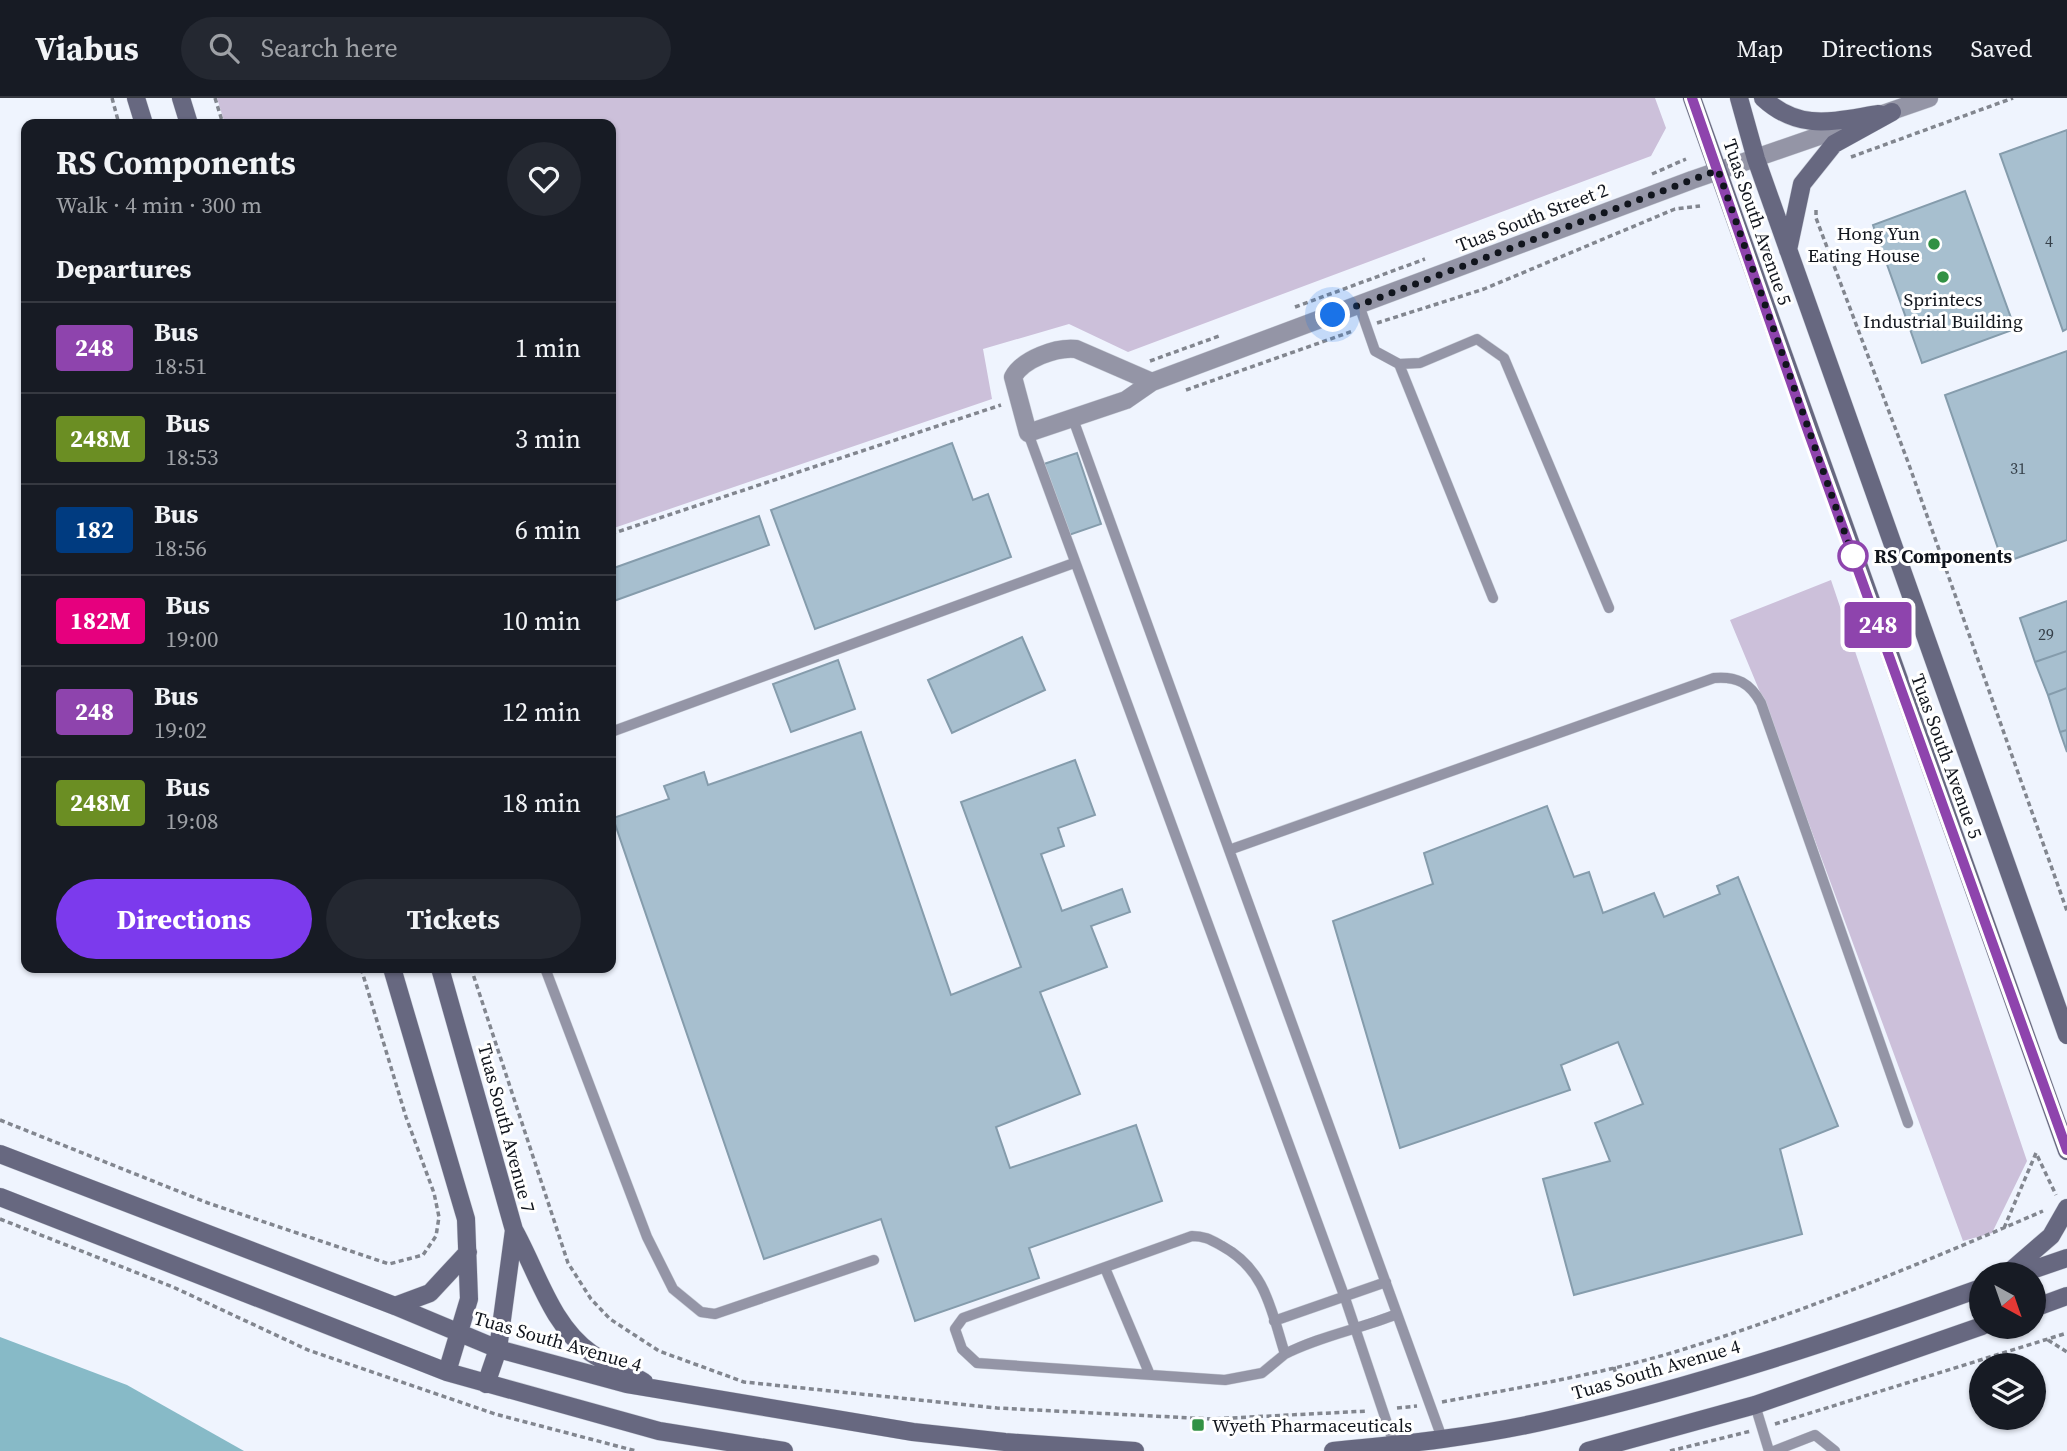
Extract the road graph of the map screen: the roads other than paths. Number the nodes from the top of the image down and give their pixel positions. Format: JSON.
{"nodes":[{"id":1,"x":136,"y":98,"type":"edge"},
{"id":2,"x":181,"y":98,"type":"edge"},
{"id":3,"x":1692,"y":98,"type":"edge"},
{"id":4,"x":1739,"y":98,"type":"edge"},
{"id":5,"x":1763,"y":98,"type":"edge"},
{"id":6,"x":1929,"y":98,"type":"edge"},
{"id":7,"x":1892,"y":112,"type":"junction"},
{"id":8,"x":142,"y":119,"type":"edge"},
{"id":9,"x":187,"y":119,"type":"edge"},
{"id":10,"x":1756,"y":159,"type":"junction"},
{"id":11,"x":1718,"y":170,"type":"junction"},
{"id":12,"x":1788,"y":250,"type":"junction"},
{"id":13,"x":1359,"y":305,"type":"junction"},
{"id":14,"x":1399,"y":365,"type":"junction"},
{"id":15,"x":1152,"y":382,"type":"junction"},
{"id":16,"x":1073,"y":419,"type":"junction"},
{"id":17,"x":1028,"y":433,"type":"junction"},
{"id":18,"x":1074,"y":564,"type":"junction"},
{"id":19,"x":1493,"y":598,"type":"dead end"},
{"id":20,"x":1609,"y":608,"type":"dead end"},
{"id":21,"x":616,"y":730,"type":"edge"},
{"id":22,"x":1229,"y":850,"type":"junction"},
{"id":23,"x":393,"y":973,"type":"edge"},
{"id":24,"x":441,"y":973,"type":"edge"},
{"id":25,"x":547,"y":973,"type":"edge"},
{"id":26,"x":2067,"y":1035,"type":"edge"},
{"id":27,"x":1908,"y":1123,"type":"dead end"},
{"id":28,"x":2067,"y":1151,"type":"edge"},
{"id":29,"x":0,"y":1154,"type":"edge"},
{"id":30,"x":0,"y":1197,"type":"edge"},
{"id":31,"x":2059,"y":1207,"type":"edge"},
{"id":32,"x":514,"y":1230,"type":"junction"},
{"id":33,"x":468,"y":1252,"type":"junction"},
{"id":34,"x":2067,"y":1258,"type":"edge"},
{"id":35,"x":874,"y":1260,"type":"dead end"},
{"id":36,"x":2021,"y":1262,"type":"edge"},
{"id":37,"x":2046,"y":1265,"type":"edge"},
{"id":38,"x":1105,"y":1268,"type":"junction"},
{"id":39,"x":1386,"y":1282,"type":"junction"},
{"id":40,"x":1969,"y":1291,"type":"edge"},
{"id":41,"x":2067,"y":1296,"type":"edge"},
{"id":42,"x":1345,"y":1298,"type":"junction"},
{"id":43,"x":2046,"y":1304,"type":"edge"},
{"id":44,"x":395,"y":1306,"type":"junction"},
{"id":45,"x":2067,"y":1306,"type":"edge"},
{"id":46,"x":2046,"y":1307,"type":"edge"},
{"id":47,"x":1397,"y":1314,"type":"junction"},
{"id":48,"x":1274,"y":1321,"type":"junction"},
{"id":49,"x":1356,"y":1330,"type":"junction"},
{"id":50,"x":1969,"y":1331,"type":"edge"},
{"id":51,"x":460,"y":1335,"type":"junction"},
{"id":52,"x":498,"y":1349,"type":"junction"},
{"id":53,"x":1285,"y":1354,"type":"junction"},
{"id":54,"x":447,"y":1372,"type":"junction"},
{"id":55,"x":1150,"y":1375,"type":"junction"},
{"id":56,"x":486,"y":1384,"type":"junction"},
{"id":57,"x":658,"y":1390,"type":"junction"},
{"id":58,"x":1755,"y":1405,"type":"junction"},
{"id":59,"x":1442,"y":1438,"type":"junction"},
{"id":60,"x":1395,"y":1448,"type":"edge"},
{"id":61,"x":784,"y":1451,"type":"edge"},
{"id":62,"x":1135,"y":1451,"type":"edge"},
{"id":63,"x":1333,"y":1451,"type":"edge"},
{"id":64,"x":1588,"y":1451,"type":"edge"},
{"id":65,"x":1771,"y":1451,"type":"edge"},
{"id":66,"x":1835,"y":1451,"type":"edge"}],
"edges":[{"from":1,"to":8,"type":"street"},
{"from":2,"to":9,"type":"street"},
{"from":3,"to":11,"type":"street","name":"Tuas South Avenue 5"},
{"from":4,"to":10,"type":"street","name":"Tuas South Avenue 5"},
{"from":5,"to":7,"type":"street"},
{"from":6,"to":7,"type":"street","name":"Tuas South Street 2"},
{"from":7,"to":10,"type":"street","name":"Tuas South Street 2"},
{"from":7,"to":12,"type":"street"},
{"from":10,"to":11,"type":"street","name":"Tuas South Street 2"},
{"from":10,"to":12,"type":"street","name":"Tuas South Avenue 5"},
{"from":11,"to":13,"type":"street","name":"Tuas South Street 2"},
{"from":11,"to":28,"type":"street","name":"Tuas South Avenue 5"},
{"from":12,"to":26,"type":"street","name":"Tuas South Avenue 5"},
{"from":13,"to":14,"type":"lane"},
{"from":13,"to":15,"type":"street","name":"Tuas South Street 2"},
{"from":14,"to":19,"type":"lane"},
{"from":14,"to":20,"type":"lane"},
{"from":15,"to":16,"type":"street","name":"Tuas South Street 2"},
{"from":15,"to":17,"type":"street"},
{"from":16,"to":17,"type":"street","name":"Tuas South Street 2"},
{"from":16,"to":22,"type":"lane"},
{"from":17,"to":18,"type":"lane"},
{"from":18,"to":21,"type":"lane"},
{"from":18,"to":42,"type":"lane"},
{"from":22,"to":27,"type":"lane"},
{"from":22,"to":39,"type":"lane"},
{"from":23,"to":33,"type":"street"},
{"from":24,"to":32,"type":"street","name":"Tuas South Avenue 7"},
{"from":25,"to":35,"type":"lane"},
{"from":29,"to":44,"type":"street","name":"Tuas South Avenue 4"},
{"from":30,"to":54,"type":"street"},
{"from":31,"to":36,"type":"street"},
{"from":32,"to":52,"type":"street","name":"Tuas South Avenue 7"},
{"from":32,"to":57,"type":"street"},
{"from":33,"to":44,"type":"street"},
{"from":33,"to":51,"type":"street"},
{"from":34,"to":37,"type":"street"},
{"from":38,"to":48,"type":"lane"},
{"from":38,"to":55,"type":"lane"},
{"from":38,"to":55,"type":"lane"},
{"from":39,"to":42,"type":"lane"},
{"from":39,"to":47,"type":"lane"},
{"from":40,"to":59,"type":"street","name":"Tuas South Avenue 4"},
{"from":41,"to":43,"type":"street"},
{"from":42,"to":48,"type":"lane"},
{"from":42,"to":49,"type":"lane"},
{"from":44,"to":51,"type":"street","name":"Tuas South Avenue 4"},
{"from":45,"to":46,"type":"street"},
{"from":47,"to":49,"type":"lane"},
{"from":47,"to":59,"type":"lane"},
{"from":48,"to":53,"type":"lane"},
{"from":49,"to":53,"type":"lane"},
{"from":49,"to":60,"type":"lane"},
{"from":50,"to":58,"type":"street"},
{"from":51,"to":52,"type":"street","name":"Tuas South Avenue 4"},
{"from":51,"to":54,"type":"street"},
{"from":52,"to":56,"type":"street","name":"Tuas South Avenue 7"},
{"from":52,"to":57,"type":"street","name":"Tuas South Avenue 4"},
{"from":53,"to":55,"type":"lane"},
{"from":54,"to":56,"type":"street"},
{"from":56,"to":61,"type":"street"},
{"from":57,"to":62,"type":"street","name":"Tuas South Avenue 4"},
{"from":58,"to":64,"type":"street"},
{"from":58,"to":65,"type":"lane"},
{"from":59,"to":60,"type":"street","name":"Tuas South Avenue 4"},
{"from":60,"to":63,"type":"street","name":"Tuas South Avenue 4"},
{"from":65,"to":66,"type":"lane"}]}
